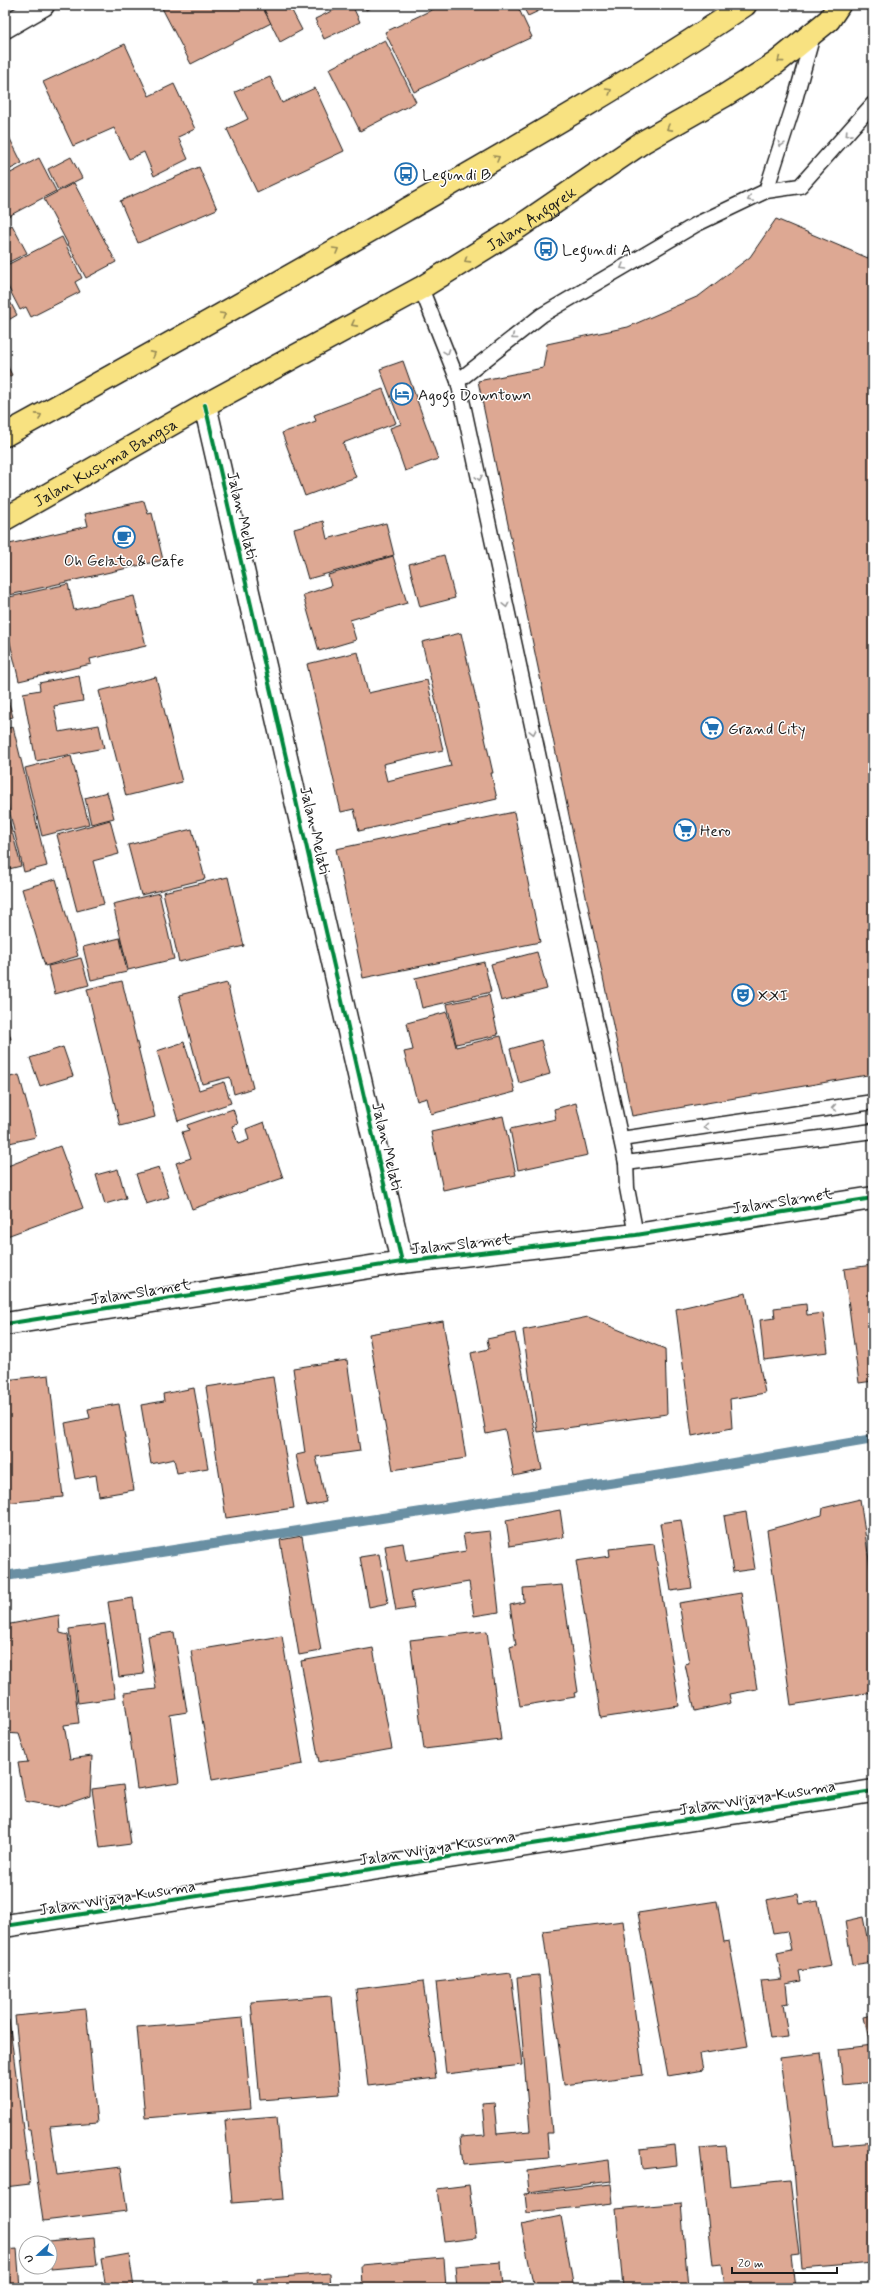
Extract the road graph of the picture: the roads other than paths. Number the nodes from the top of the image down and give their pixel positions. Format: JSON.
{"nodes":[{"id":1,"x":42,"y":5,"type":"edge"},
{"id":2,"x":744,"y":5,"type":"edge"},
{"id":3,"x":839,"y":5,"type":"edge"},
{"id":4,"x":5,"y":27,"type":"edge"},
{"id":5,"x":812,"y":35,"type":"junction"},
{"id":6,"x":873,"y":104,"type":"edge"},
{"id":7,"x":766,"y":191,"type":"junction"},
{"id":8,"x":421,"y":288,"type":"junction"},
{"id":9,"x":458,"y":381,"type":"junction"},
{"id":10,"x":205,"y":405,"type":"junction"},
{"id":11,"x":5,"y":435,"type":"edge"},
{"id":12,"x":5,"y":519,"type":"edge"},
{"id":13,"x":873,"y":1102,"type":"edge"},
{"id":14,"x":873,"y":1131,"type":"edge"},
{"id":15,"x":621,"y":1139,"type":"junction"},
{"id":16,"x":626,"y":1163,"type":"junction"},
{"id":17,"x":873,"y":1198,"type":"edge"},
{"id":18,"x":636,"y":1235,"type":"junction"},
{"id":19,"x":402,"y":1262,"type":"junction"},
{"id":20,"x":5,"y":1324,"type":"edge"},
{"id":21,"x":873,"y":1791,"type":"edge"},
{"id":22,"x":5,"y":1926,"type":"edge"}],
"edges":[{"from":1,"to":4,"type":"street"},
{"from":11,"to":2,"type":"highway","one_way":true},
{"from":3,"to":5,"type":"highway","name":"Jalan Anggrek"},
{"from":5,"to":7,"type":"lane","one_way":true},
{"from":5,"to":8,"type":"highway","name":"Jalan Anggrek","one_way":true},
{"from":6,"to":7,"type":"lane","one_way":true},
{"from":7,"to":9,"type":"lane","one_way":true},
{"from":8,"to":9,"type":"lane","one_way":true},
{"from":8,"to":10,"type":"highway","name":"Jalan Anggrek","one_way":true},
{"from":9,"to":15,"type":"lane","one_way":true},
{"from":10,"to":12,"type":"highway","name":"Jalan Kusuma Bangsa"},
{"from":10,"to":19,"type":"street","name":"Jalan Melati"},
{"from":13,"to":15,"type":"lane","one_way":true},
{"from":14,"to":16,"type":"lane"},
{"from":15,"to":16,"type":"lane"},
{"from":16,"to":18,"type":"lane"},
{"from":17,"to":18,"type":"street","name":"Jalan Slamet"},
{"from":18,"to":19,"type":"street","name":"Jalan Slamet"},
{"from":19,"to":20,"type":"street","name":"Jalan Slamet"},
{"from":21,"to":22,"type":"street","name":"Jalan Wijaya Kusuma"}]}
